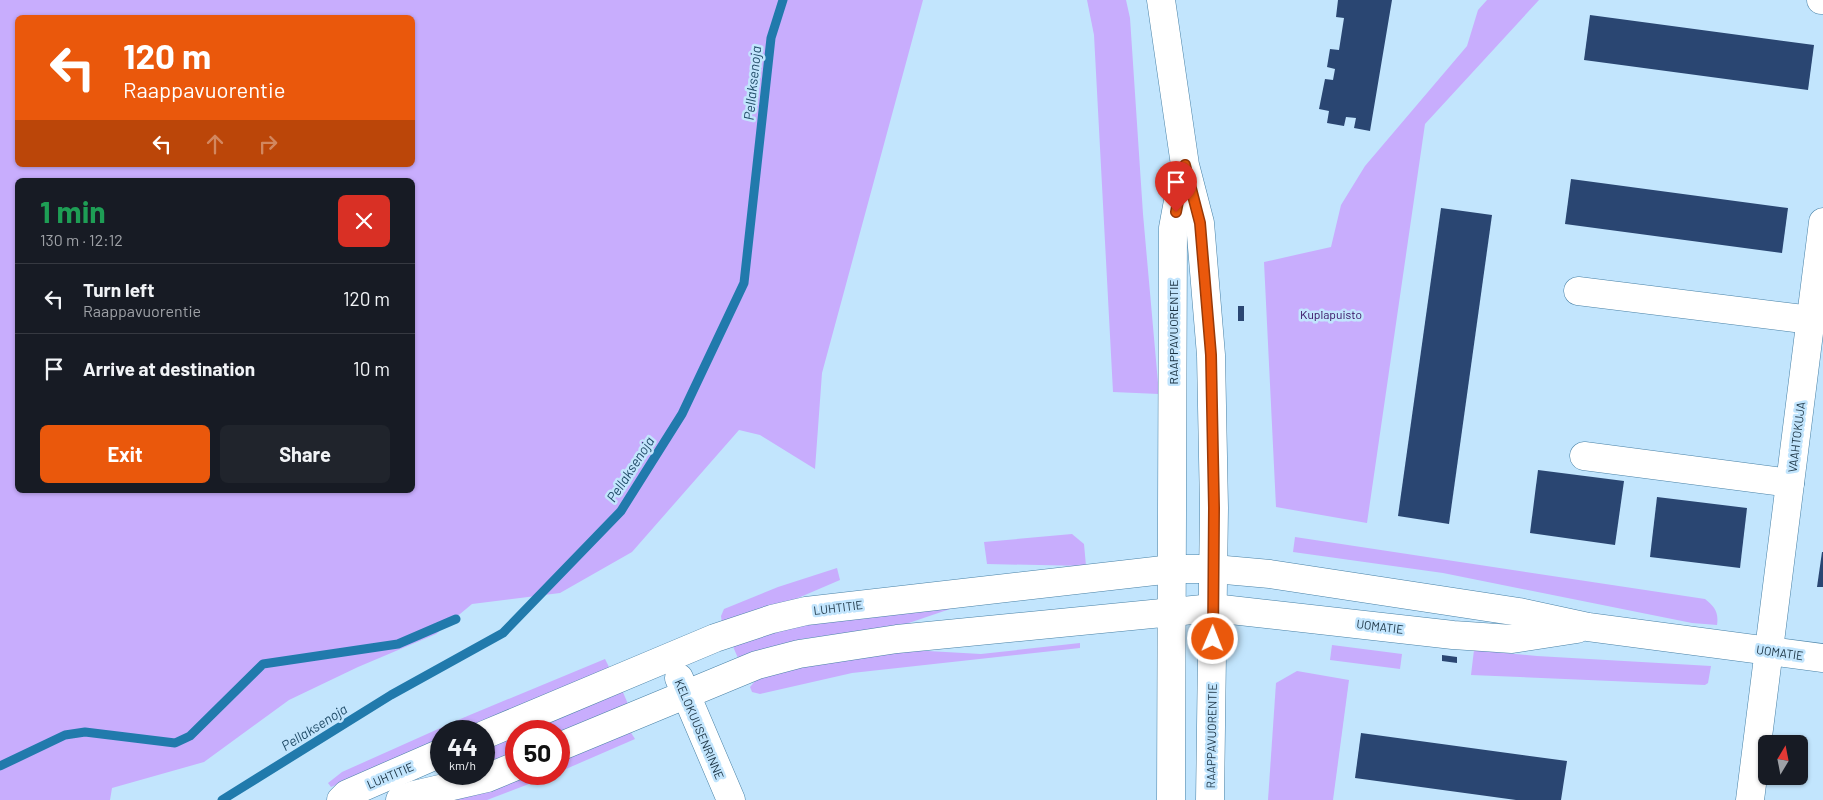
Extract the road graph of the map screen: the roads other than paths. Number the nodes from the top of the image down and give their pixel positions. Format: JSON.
{"nodes":[{"id":1,"x":1161,"y":0,"type":"edge"},
{"id":2,"x":1185,"y":165,"type":"junction"},
{"id":3,"x":1823,"y":222,"type":"edge"},
{"id":4,"x":1578,"y":291,"type":"dead end"},
{"id":5,"x":1810,"y":320,"type":"junction"},
{"id":6,"x":1584,"y":456,"type":"dead end"},
{"id":7,"x":1790,"y":483,"type":"junction"},
{"id":8,"x":1172,"y":569,"type":"junction"},
{"id":9,"x":1214,"y":569,"type":"junction"},
{"id":10,"x":1213,"y":608,"type":"junction"},
{"id":11,"x":1172,"y":611,"type":"junction"},
{"id":12,"x":1588,"y":627,"type":"junction"},
{"id":13,"x":1768,"y":651,"type":"junction"},
{"id":14,"x":670,"y":658,"type":"junction"},
{"id":15,"x":1823,"y":658,"type":"edge"},
{"id":16,"x":685,"y":694,"type":"junction"},
{"id":17,"x":495,"y":730,"type":"edge"},
{"id":18,"x":570,"y":742,"type":"edge"},
{"id":19,"x":430,"y":758,"type":"edge"},
{"id":20,"x":505,"y":771,"type":"edge"},
{"id":21,"x":341,"y":800,"type":"edge"},
{"id":22,"x":400,"y":800,"type":"edge"},
{"id":23,"x":731,"y":800,"type":"edge"},
{"id":24,"x":1171,"y":800,"type":"edge"},
{"id":25,"x":1210,"y":800,"type":"edge"},
{"id":26,"x":1750,"y":800,"type":"edge"}],
"edges":[{"from":1,"to":2,"type":"street","name":"RAAPPAVUORENTIE"},
{"from":2,"to":8,"type":"street","name":"RAAPPAVUORENTIE"},
{"from":2,"to":9,"type":"street","name":"RAAPPAVUORENTIE"},
{"from":3,"to":5,"type":"street","name":"VAAHTOKUJA"},
{"from":4,"to":5,"type":"street"},
{"from":5,"to":7,"type":"street","name":"VAAHTOKUJA"},
{"from":6,"to":7,"type":"street"},
{"from":7,"to":13,"type":"street","name":"VAAHTOKUJA"},
{"from":8,"to":9,"type":"street","name":"LUHTITIE"},
{"from":8,"to":11,"type":"street","name":"RAAPPAVUORENTIE"},
{"from":8,"to":14,"type":"street","name":"LUHTITIE"},
{"from":9,"to":10,"type":"street","name":"RAAPPAVUORENTIE"},
{"from":9,"to":12,"type":"street","name":"UOMATIE"},
{"from":10,"to":11,"type":"street","name":"UOMATIE"},
{"from":10,"to":12,"type":"street","name":"UOMATIE"},
{"from":10,"to":25,"type":"street","name":"RAAPPAVUORENTIE"},
{"from":11,"to":16,"type":"street"},
{"from":11,"to":24,"type":"street","name":"RAAPPAVUORENTIE"},
{"from":12,"to":13,"type":"street","name":"UOMATIE"},
{"from":13,"to":15,"type":"street","name":"UOMATIE"},
{"from":13,"to":26,"type":"street","name":"VAAHTOKUJA"},
{"from":14,"to":16,"type":"street","name":"KELOKUUSENRINNE"},
{"from":14,"to":17,"type":"street","name":"LUHTITIE"},
{"from":16,"to":18,"type":"street"},
{"from":16,"to":23,"type":"street","name":"KELOKUUSENRINNE"},
{"from":19,"to":21,"type":"street","name":"LUHTITIE"},
{"from":20,"to":22,"type":"street"}]}
